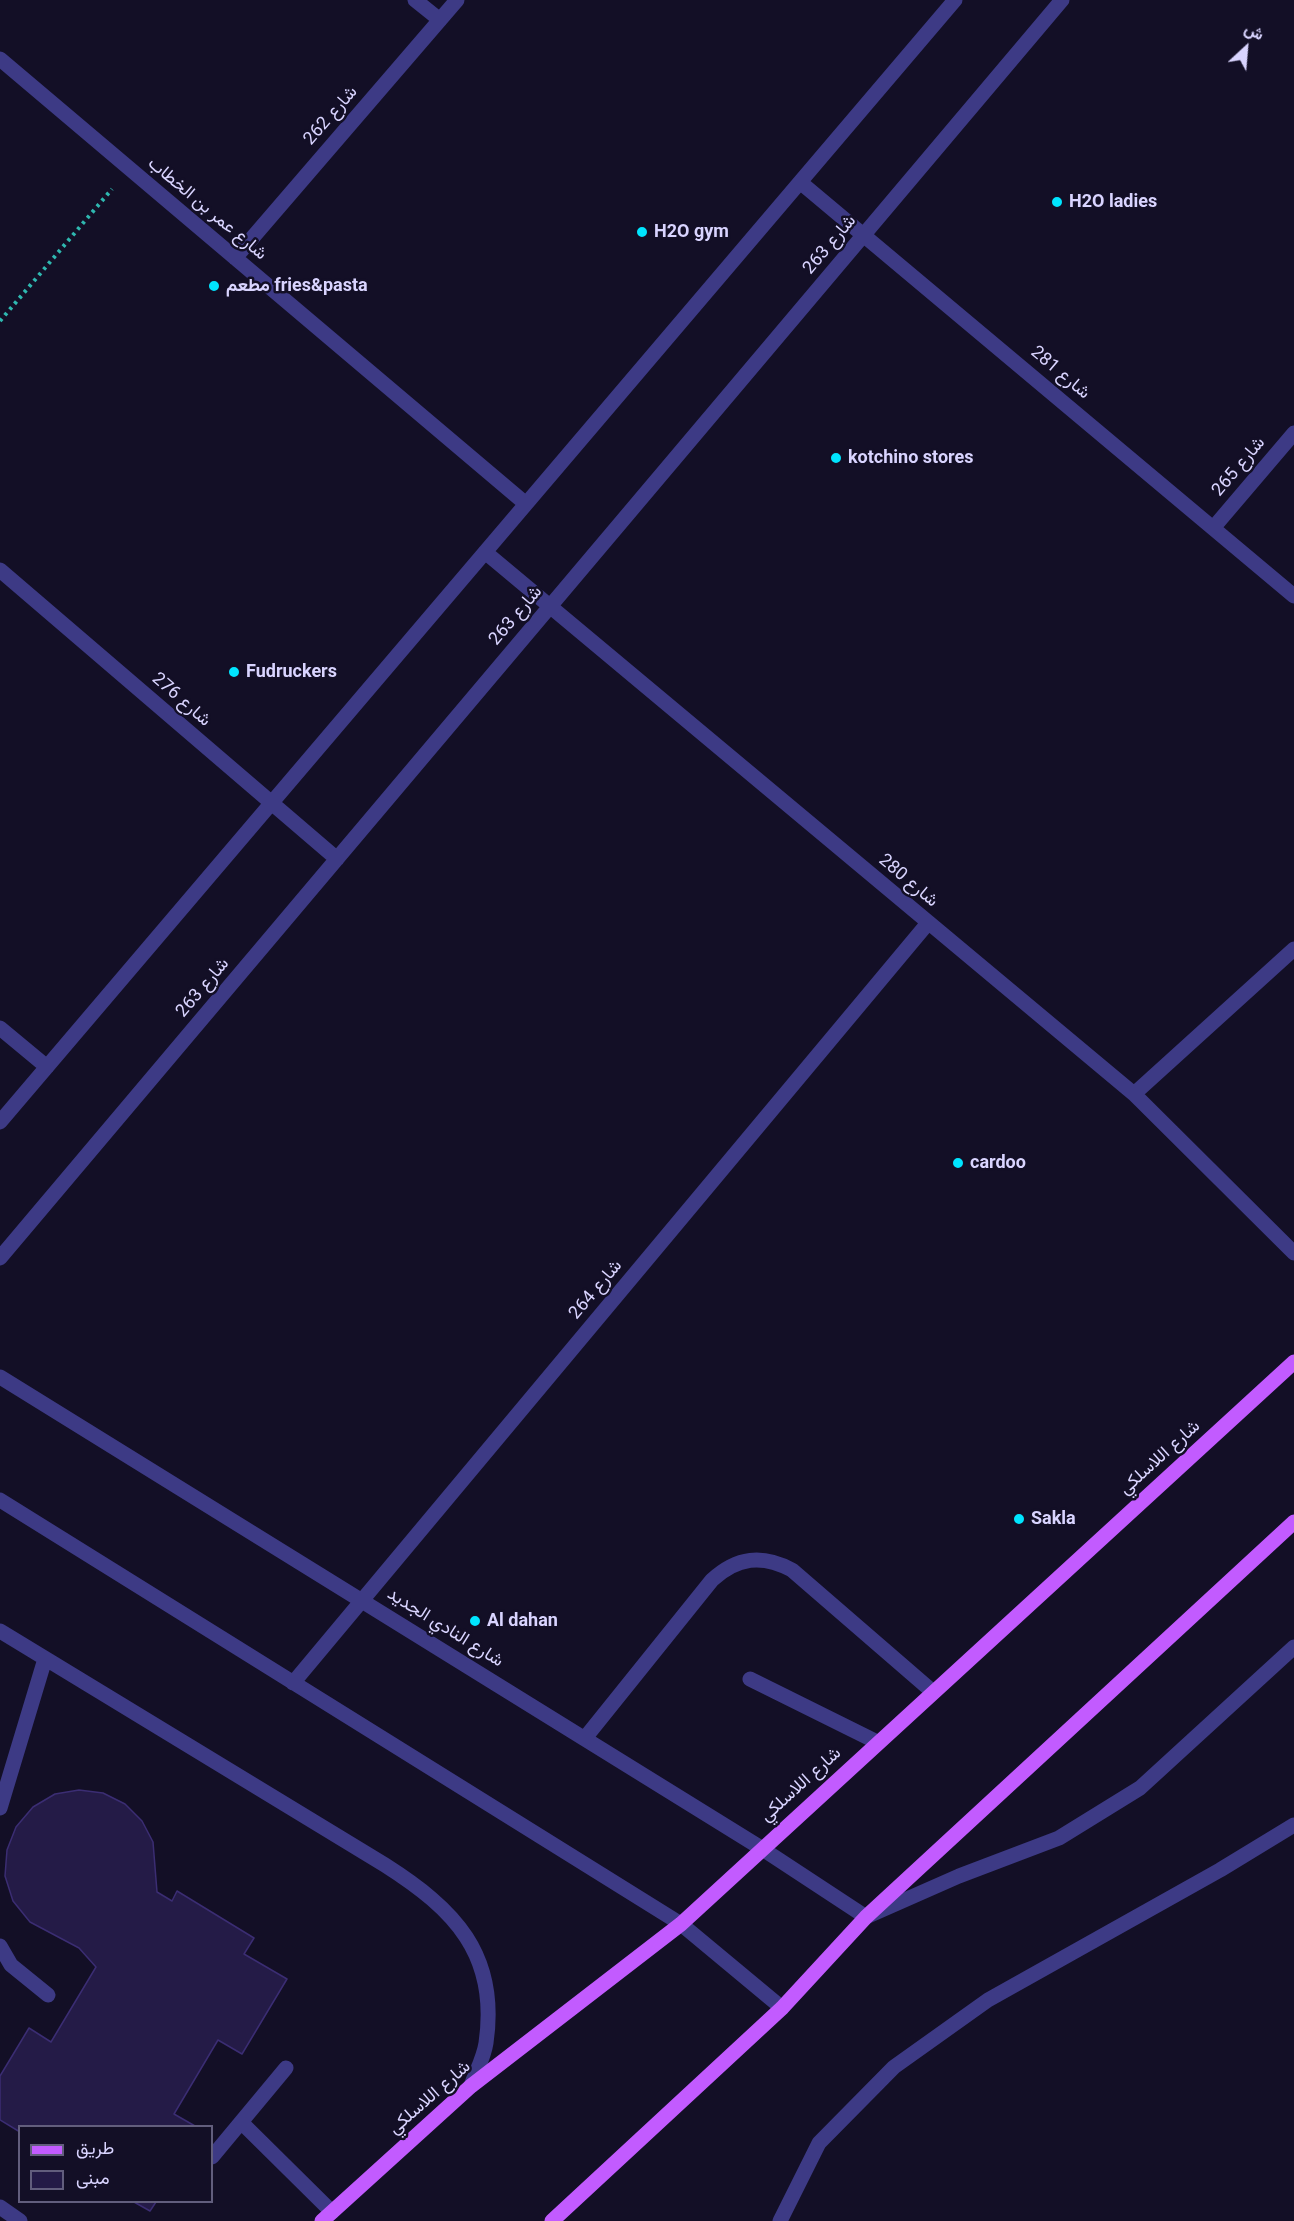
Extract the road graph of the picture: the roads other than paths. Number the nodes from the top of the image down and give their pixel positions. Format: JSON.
{"nodes":[{"id":1,"x":416,"y":0,"type":"edge"},
{"id":2,"x":457,"y":0,"type":"edge"},
{"id":3,"x":955,"y":0,"type":"edge"},
{"id":4,"x":1062,"y":0,"type":"edge"},
{"id":5,"x":440,"y":20,"type":"junction"},
{"id":6,"x":0,"y":59,"type":"edge"},
{"id":7,"x":800,"y":182,"type":"junction"},
{"id":8,"x":863,"y":235,"type":"junction"},
{"id":9,"x":235,"y":258,"type":"junction"},
{"id":10,"x":1294,"y":433,"type":"edge"},
{"id":11,"x":526,"y":504,"type":"junction"},
{"id":12,"x":1214,"y":527,"type":"junction"},
{"id":13,"x":485,"y":552,"type":"junction"},
{"id":14,"x":0,"y":570,"type":"edge"},
{"id":15,"x":1294,"y":596,"type":"edge"},
{"id":16,"x":550,"y":606,"type":"junction"},
{"id":17,"x":271,"y":803,"type":"junction"},
{"id":18,"x":337,"y":859,"type":"junction"},
{"id":19,"x":928,"y":923,"type":"junction"},
{"id":20,"x":1294,"y":950,"type":"edge"},
{"id":21,"x":0,"y":1028,"type":"edge"},
{"id":22,"x":47,"y":1067,"type":"junction"},
{"id":23,"x":1134,"y":1094,"type":"junction"},
{"id":24,"x":0,"y":1122,"type":"edge"},
{"id":25,"x":1294,"y":1253,"type":"edge"},
{"id":26,"x":0,"y":1258,"type":"edge"},
{"id":27,"x":1294,"y":1362,"type":"edge"},
{"id":28,"x":0,"y":1377,"type":"edge"},
{"id":29,"x":0,"y":1500,"type":"edge"},
{"id":30,"x":1294,"y":1522,"type":"edge"},
{"id":31,"x":363,"y":1600,"type":"junction"},
{"id":32,"x":0,"y":1631,"type":"edge"},
{"id":33,"x":1294,"y":1647,"type":"edge"},
{"id":34,"x":45,"y":1659,"type":"junction"},
{"id":35,"x":750,"y":1679,"type":"dead end"},
{"id":36,"x":293,"y":1683,"type":"junction"},
{"id":37,"x":933,"y":1692,"type":"junction"},
{"id":38,"x":585,"y":1738,"type":"junction"},
{"id":39,"x":878,"y":1742,"type":"junction"},
{"id":40,"x":0,"y":1808,"type":"edge"},
{"id":41,"x":1294,"y":1825,"type":"edge"},
{"id":42,"x":761,"y":1848,"type":"junction"},
{"id":43,"x":866,"y":1917,"type":"junction"},
{"id":44,"x":681,"y":1924,"type":"junction"},
{"id":45,"x":0,"y":1946,"type":"edge"},
{"id":46,"x":48,"y":1995,"type":"dead end"},
{"id":47,"x":782,"y":2008,"type":"junction"},
{"id":48,"x":286,"y":2068,"type":"dead end"},
{"id":49,"x":471,"y":2086,"type":"junction"},
{"id":50,"x":241,"y":2122,"type":"junction"},
{"id":51,"x":213,"y":2156,"type":"edge"},
{"id":52,"x":0,"y":2207,"type":"edge"},
{"id":53,"x":327,"y":2216,"type":"edge"},
{"id":54,"x":20,"y":2221,"type":"edge"},
{"id":55,"x":552,"y":2221,"type":"edge"},
{"id":56,"x":780,"y":2221,"type":"edge"}],
"edges":[{"from":1,"to":5,"type":"street"},
{"from":2,"to":5,"type":"street","name":"شارع 262"},
{"from":3,"to":7,"type":"street"},
{"from":4,"to":8,"type":"street","name":"شارع 263"},
{"from":5,"to":9,"type":"street","name":"شارع 262"},
{"from":6,"to":9,"type":"street","name":"شارع عمر بن الخطاب"},
{"from":7,"to":8,"type":"street","name":"شارع 281"},
{"from":7,"to":11,"type":"street"},
{"from":8,"to":12,"type":"street","name":"شارع 281"},
{"from":8,"to":16,"type":"street","name":"شارع 263"},
{"from":9,"to":11,"type":"street","name":"شارع عمر بن الخطاب"},
{"from":10,"to":12,"type":"street","name":"شارع 265"},
{"from":11,"to":13,"type":"street"},
{"from":12,"to":15,"type":"street","name":"شارع 281"},
{"from":13,"to":16,"type":"street","name":"شارع 280"},
{"from":13,"to":17,"type":"street"},
{"from":14,"to":17,"type":"street","name":"شارع 276"},
{"from":16,"to":18,"type":"street","name":"شارع 263"},
{"from":16,"to":19,"type":"street","name":"شارع 280"},
{"from":17,"to":18,"type":"street","name":"شارع 276"},
{"from":17,"to":22,"type":"street"},
{"from":18,"to":26,"type":"street","name":"شارع 263"},
{"from":19,"to":23,"type":"street","name":"شارع 280"},
{"from":19,"to":31,"type":"street","name":"شارع 264"},
{"from":20,"to":23,"type":"street"},
{"from":21,"to":22,"type":"street"},
{"from":22,"to":24,"type":"street"},
{"from":23,"to":25,"type":"street","name":"شارع 280"},
{"from":27,"to":37,"type":"main road","name":"شارع اللاسلكي"},
{"from":28,"to":31,"type":"street","name":"شارع النادي الجديد"},
{"from":29,"to":36,"type":"street"},
{"from":30,"to":43,"type":"main road"},
{"from":31,"to":36,"type":"street","name":"شارع 264"},
{"from":31,"to":38,"type":"street","name":"شارع النادي الجديد"},
{"from":32,"to":34,"type":"street"},
{"from":33,"to":43,"type":"street"},
{"from":34,"to":40,"type":"street"},
{"from":34,"to":49,"type":"street"},
{"from":35,"to":39,"type":"street"},
{"from":36,"to":44,"type":"street"},
{"from":37,"to":38,"type":"street"},
{"from":37,"to":39,"type":"main road","name":"شارع اللاسلكي"},
{"from":38,"to":42,"type":"street","name":"شارع النادي الجديد"},
{"from":39,"to":42,"type":"main road","name":"شارع اللاسلكي"},
{"from":41,"to":56,"type":"street"},
{"from":42,"to":43,"type":"street","name":"شارع النادي الجديد"},
{"from":42,"to":44,"type":"main road","name":"شارع اللاسلكي"},
{"from":43,"to":47,"type":"main road"},
{"from":44,"to":47,"type":"street"},
{"from":44,"to":49,"type":"main road","name":"شارع اللاسلكي"},
{"from":45,"to":46,"type":"street"},
{"from":47,"to":55,"type":"main road"},
{"from":48,"to":50,"type":"street"},
{"from":49,"to":53,"type":"main road","name":"شارع اللاسلكي"},
{"from":50,"to":51,"type":"street"},
{"from":50,"to":53,"type":"street"},
{"from":52,"to":54,"type":"street"}]}
